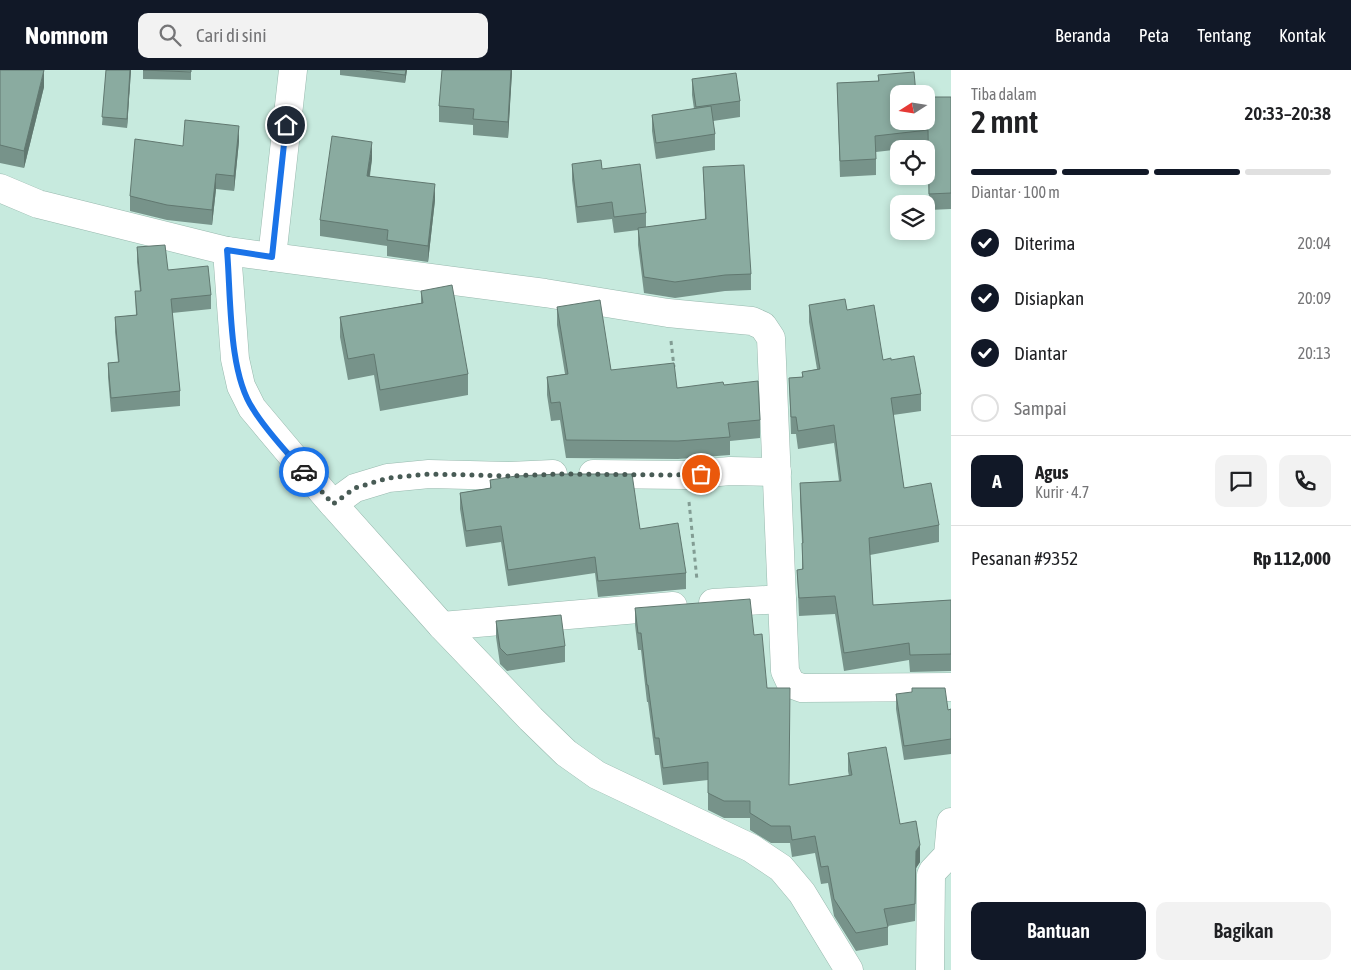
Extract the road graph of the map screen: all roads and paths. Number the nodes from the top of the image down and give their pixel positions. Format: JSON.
{"nodes":[{"id":1,"x":293,"y":70,"type":"edge"},
{"id":2,"x":0,"y":188,"type":"edge"},
{"id":3,"x":227,"y":250,"type":"junction"},
{"id":4,"x":272,"y":257,"type":"junction"},
{"id":5,"x":777,"y":472,"type":"junction"},
{"id":6,"x":333,"y":504,"type":"junction"},
{"id":7,"x":782,"y":599,"type":"junction"},
{"id":8,"x":442,"y":626,"type":"junction"},
{"id":9,"x":951,"y":686,"type":"edge"},
{"id":10,"x":951,"y":822,"type":"edge"},
{"id":11,"x":849,"y":970,"type":"edge"},
{"id":12,"x":930,"y":970,"type":"edge"}],
"edges":[{"from":1,"to":4,"type":"street"},
{"from":2,"to":3,"type":"street"},
{"from":3,"to":4,"type":"street"},
{"from":3,"to":6,"type":"street"},
{"from":4,"to":5,"type":"street"},
{"from":5,"to":6,"type":"street"},
{"from":5,"to":7,"type":"street"},
{"from":6,"to":8,"type":"street"},
{"from":7,"to":8,"type":"street"},
{"from":7,"to":9,"type":"street"},
{"from":8,"to":11,"type":"street"},
{"from":10,"to":12,"type":"street"}]}
